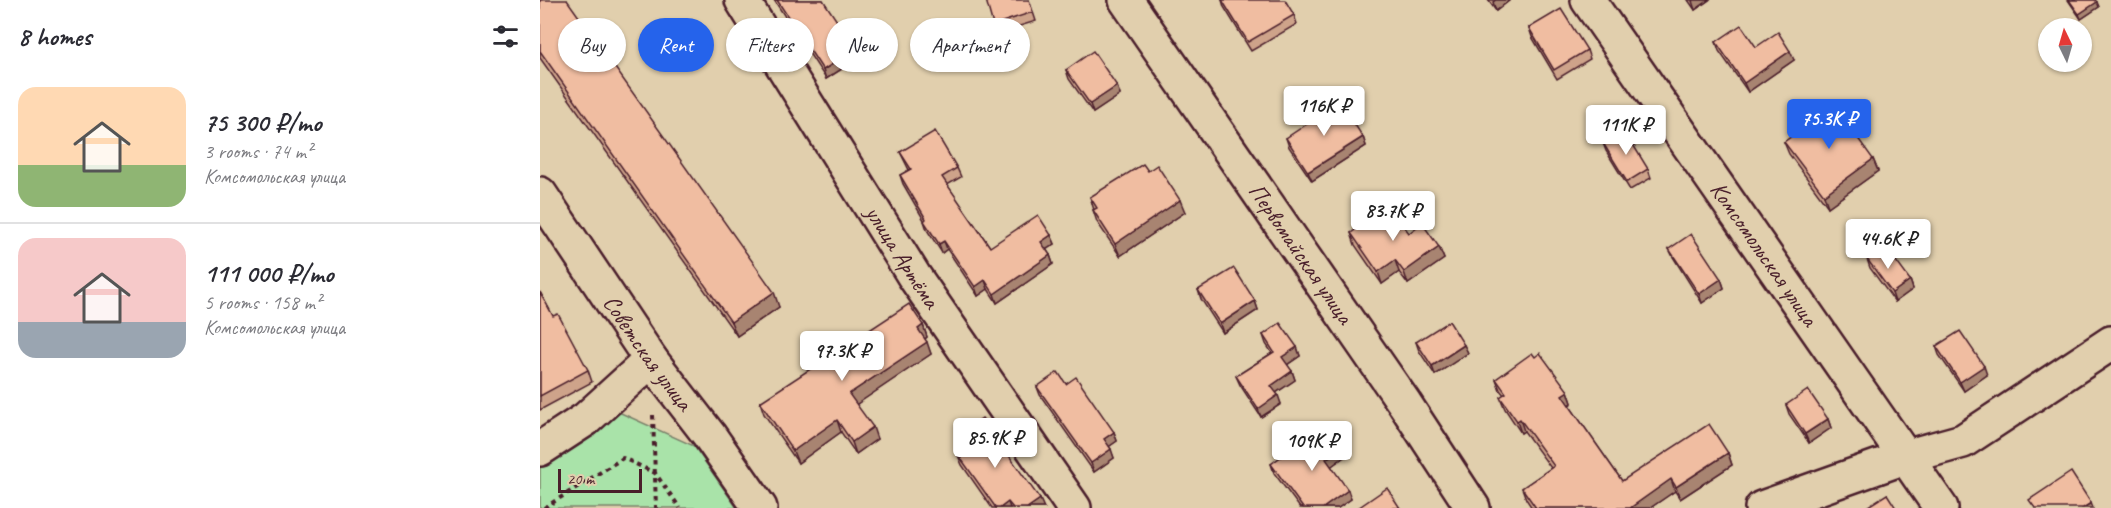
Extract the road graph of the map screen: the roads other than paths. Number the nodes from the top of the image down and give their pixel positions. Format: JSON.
{"nodes":[{"id":1,"x":742,"y":0,"type":"edge"},
{"id":2,"x":1126,"y":0,"type":"edge"},
{"id":3,"x":1588,"y":0,"type":"edge"},
{"id":4,"x":540,"y":194,"type":"edge"},
{"id":5,"x":2111,"y":343,"type":"edge"},
{"id":6,"x":651,"y":360,"type":"junction"},
{"id":7,"x":540,"y":449,"type":"edge"},
{"id":8,"x":1905,"y":457,"type":"junction"},
{"id":9,"x":760,"y":508,"type":"edge"},
{"id":10,"x":1074,"y":508,"type":"edge"},
{"id":11,"x":1473,"y":508,"type":"edge"},
{"id":12,"x":1762,"y":508,"type":"edge"},
{"id":13,"x":1941,"y":508,"type":"edge"}],
"edges":[{"from":1,"to":10,"type":"street","name":"улица Артёма"},
{"from":2,"to":11,"type":"street","name":"Первомайская улица"},
{"from":3,"to":8,"type":"street","name":"Комсомольская улица"},
{"from":4,"to":6,"type":"street","name":"Советская улица"},
{"from":5,"to":8,"type":"street"},
{"from":6,"to":7,"type":"street"},
{"from":6,"to":9,"type":"street","name":"Советская улица"},
{"from":8,"to":12,"type":"street"},
{"from":8,"to":13,"type":"street","name":"Комсомольская улица"}]}
